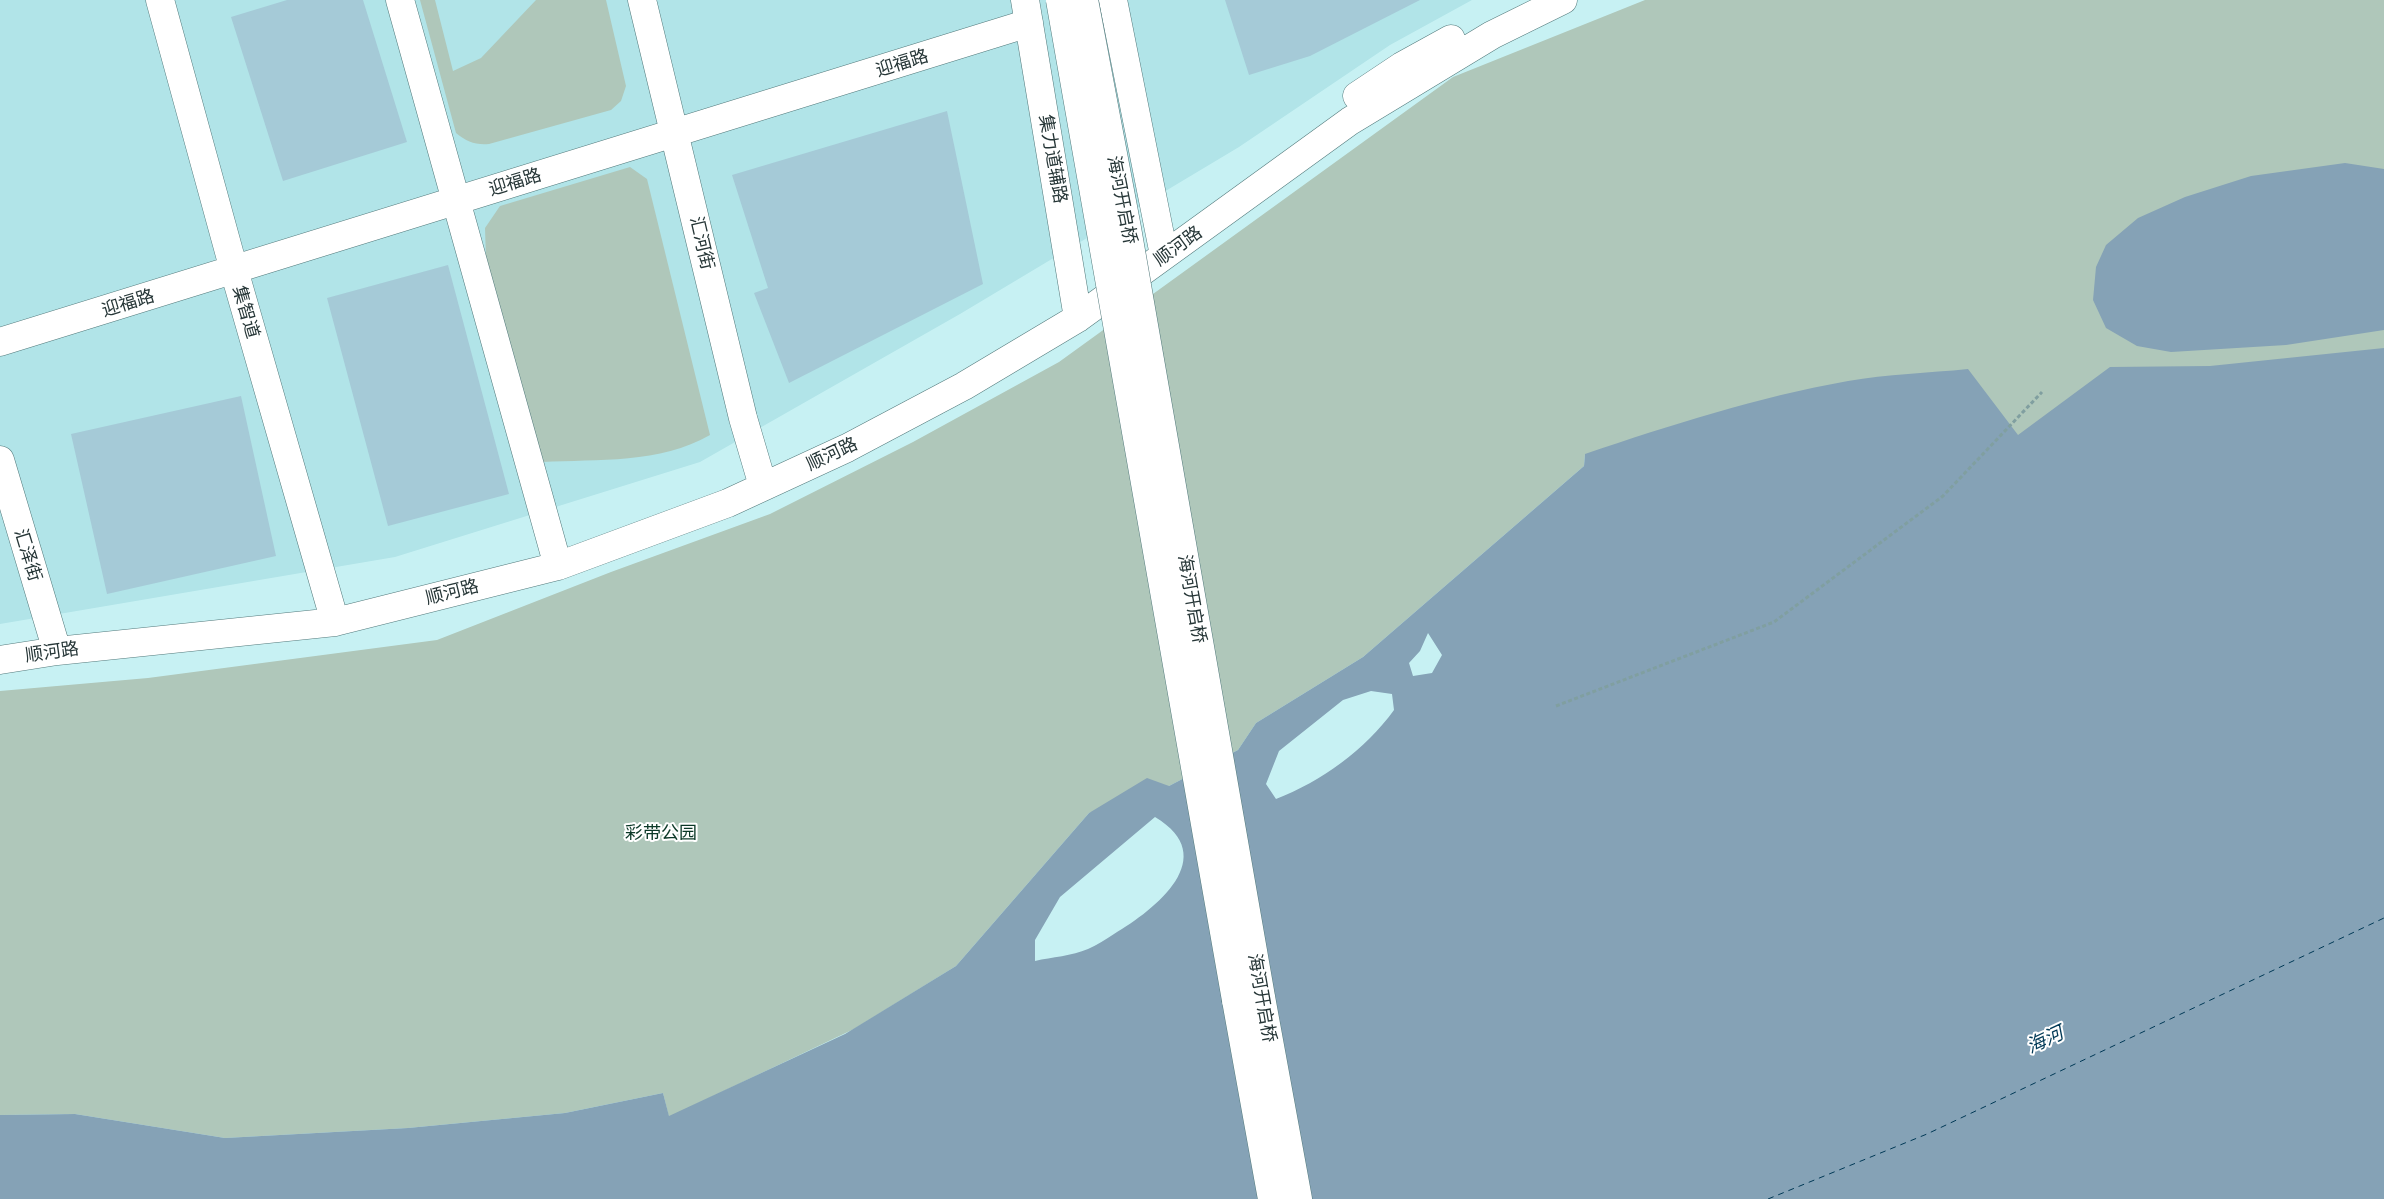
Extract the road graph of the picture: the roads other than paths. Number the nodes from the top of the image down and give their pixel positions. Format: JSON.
{"nodes":[{"id":1,"x":160,"y":0,"type":"edge"},
{"id":2,"x":400,"y":0,"type":"edge"},
{"id":3,"x":642,"y":0,"type":"edge"},
{"id":4,"x":1060,"y":0,"type":"edge"},
{"id":5,"x":1084,"y":0,"type":"edge"},
{"id":6,"x":1113,"y":0,"type":"edge"},
{"id":7,"x":1522,"y":0,"type":"edge"},
{"id":8,"x":1563,"y":0,"type":"edge"},
{"id":9,"x":1027,"y":11,"type":"edge"},
{"id":10,"x":676,"y":134,"type":"junction"},
{"id":11,"x":456,"y":200,"type":"junction"},
{"id":12,"x":1162,"y":245,"type":"junction"},
{"id":13,"x":234,"y":270,"type":"junction"},
{"id":14,"x":1077,"y":308,"type":"junction"},
{"id":15,"x":0,"y":342,"type":"edge"},
{"id":16,"x":0,"y":460,"type":"edge"},
{"id":17,"x":763,"y":486,"type":"junction"},
{"id":18,"x":558,"y":566,"type":"junction"},
{"id":19,"x":335,"y":622,"type":"junction"},
{"id":20,"x":57,"y":651,"type":"junction"},
{"id":21,"x":0,"y":660,"type":"edge"},
{"id":22,"x":1272,"y":1199,"type":"edge"},
{"id":23,"x":1298,"y":1199,"type":"edge"}],
"edges":[{"from":1,"to":13,"type":"street","name":"集智道"},
{"from":2,"to":11,"type":"street"},
{"from":3,"to":10,"type":"street","name":"汇河街"},
{"from":4,"to":22,"type":"street","name":"海河开启桥","bridge":true},
{"from":5,"to":23,"type":"street","name":"海河开启桥","bridge":true},
{"from":6,"to":12,"type":"street"},
{"from":7,"to":12,"type":"street","name":"顺河路"},
{"from":8,"to":12,"type":"street","name":"顺河路"},
{"from":9,"to":10,"type":"street","name":"迎福路"},
{"from":9,"to":14,"type":"street","name":"集力道辅路"},
{"from":10,"to":11,"type":"street","name":"迎福路"},
{"from":10,"to":17,"type":"street","name":"汇河街"},
{"from":11,"to":13,"type":"street","name":"迎福路"},
{"from":11,"to":18,"type":"street"},
{"from":12,"to":14,"type":"street","name":"顺河路"},
{"from":13,"to":15,"type":"street","name":"迎福路"},
{"from":13,"to":19,"type":"street","name":"集智道"},
{"from":14,"to":17,"type":"street","name":"顺河路"},
{"from":16,"to":20,"type":"street","name":"汇泽街"},
{"from":17,"to":18,"type":"street","name":"顺河路"},
{"from":18,"to":19,"type":"street","name":"顺河路"},
{"from":19,"to":20,"type":"street","name":"顺河路"},
{"from":20,"to":21,"type":"street","name":"顺河路"}]}
